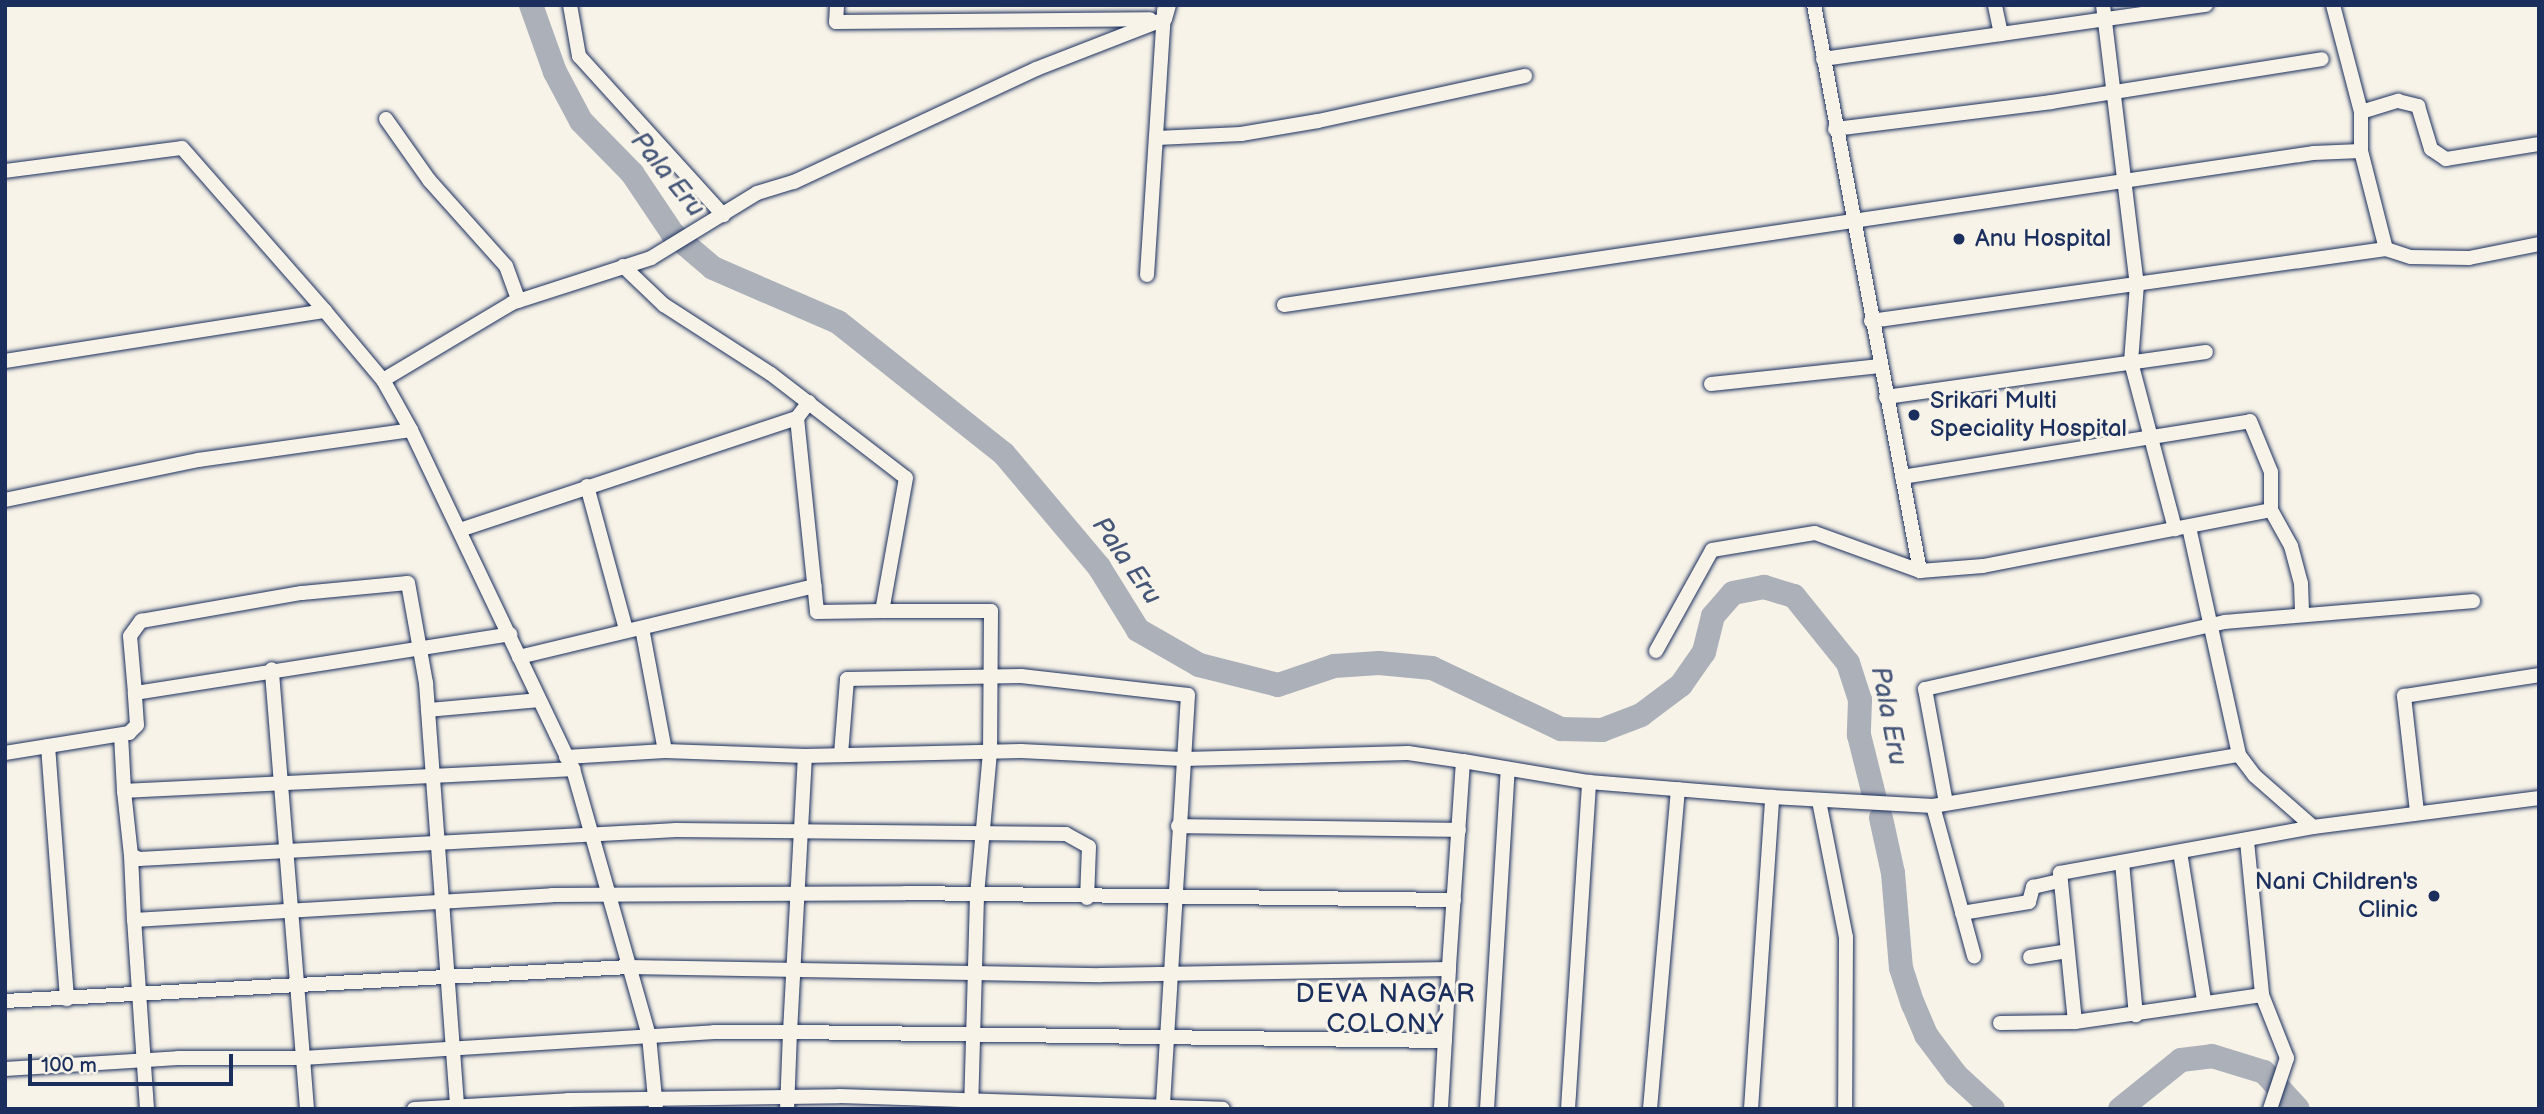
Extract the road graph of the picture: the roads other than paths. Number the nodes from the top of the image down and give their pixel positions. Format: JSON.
{"nodes":[{"id":1,"x":570,"y":5,"type":"edge"},
{"id":2,"x":837,"y":5,"type":"edge"},
{"id":3,"x":1814,"y":5,"type":"edge"},
{"id":4,"x":1995,"y":5,"type":"edge"},
{"id":5,"x":2206,"y":5,"type":"edge"},
{"id":6,"x":2333,"y":5,"type":"edge"},
{"id":7,"x":1166,"y":10,"type":"edge"},
{"id":8,"x":2103,"y":12,"type":"edge"},
{"id":9,"x":2001,"y":34,"type":"junction"},
{"id":10,"x":1823,"y":59,"type":"junction"},
{"id":11,"x":2322,"y":59,"type":"dead end"},
{"id":12,"x":1525,"y":76,"type":"dead end"},
{"id":13,"x":2113,"y":93,"type":"junction"},
{"id":14,"x":2361,"y":112,"type":"junction"},
{"id":15,"x":386,"y":119,"type":"dead end"},
{"id":16,"x":1835,"y":129,"type":"junction"},
{"id":17,"x":1157,"y":138,"type":"junction"},
{"id":18,"x":2539,"y":144,"type":"edge"},
{"id":19,"x":2361,"y":151,"type":"junction"},
{"id":20,"x":5,"y":171,"type":"edge"},
{"id":21,"x":2124,"y":182,"type":"junction"},
{"id":22,"x":723,"y":215,"type":"junction"},
{"id":23,"x":1852,"y":223,"type":"junction"},
{"id":24,"x":2539,"y":244,"type":"edge"},
{"id":25,"x":2386,"y":249,"type":"junction"},
{"id":26,"x":623,"y":266,"type":"junction"},
{"id":27,"x":1147,"y":275,"type":"dead end"},
{"id":28,"x":2137,"y":284,"type":"junction"},
{"id":29,"x":519,"y":301,"type":"junction"},
{"id":30,"x":1284,"y":305,"type":"dead end"},
{"id":31,"x":325,"y":311,"type":"junction"},
{"id":32,"x":1871,"y":321,"type":"junction"},
{"id":33,"x":2206,"y":352,"type":"dead end"},
{"id":34,"x":5,"y":361,"type":"edge"},
{"id":35,"x":2131,"y":362,"type":"junction"},
{"id":36,"x":1880,"y":366,"type":"junction"},
{"id":37,"x":383,"y":380,"type":"junction"},
{"id":38,"x":1711,"y":384,"type":"dead end"},
{"id":39,"x":1886,"y":397,"type":"junction"},
{"id":40,"x":809,"y":402,"type":"junction"},
{"id":41,"x":797,"y":418,"type":"junction"},
{"id":42,"x":411,"y":430,"type":"junction"},
{"id":43,"x":2148,"y":434,"type":"junction"},
{"id":44,"x":1902,"y":477,"type":"junction"},
{"id":45,"x":587,"y":486,"type":"junction"},
{"id":46,"x":5,"y":500,"type":"edge"},
{"id":47,"x":2271,"y":510,"type":"junction"},
{"id":48,"x":2182,"y":528,"type":"junction"},
{"id":49,"x":460,"y":530,"type":"junction"},
{"id":50,"x":1920,"y":571,"type":"junction"},
{"id":51,"x":815,"y":586,"type":"junction"},
{"id":52,"x":2473,"y":601,"type":"dead end"},
{"id":53,"x":882,"y":611,"type":"junction"},
{"id":54,"x":2302,"y":614,"type":"junction"},
{"id":55,"x":2211,"y":625,"type":"junction"},
{"id":56,"x":642,"y":628,"type":"junction"},
{"id":57,"x":626,"y":631,"type":"junction"},
{"id":58,"x":510,"y":634,"type":"junction"},
{"id":59,"x":421,"y":644,"type":"junction"},
{"id":60,"x":1656,"y":651,"type":"dead end"},
{"id":61,"x":519,"y":657,"type":"junction"},
{"id":62,"x":272,"y":669,"type":"junction"},
{"id":63,"x":2539,"y":674,"type":"edge"},
{"id":64,"x":988,"y":678,"type":"junction"},
{"id":65,"x":135,"y":693,"type":"junction"},
{"id":66,"x":539,"y":700,"type":"junction"},
{"id":67,"x":428,"y":710,"type":"junction"},
{"id":68,"x":121,"y":735,"type":"junction"},
{"id":69,"x":48,"y":746,"type":"junction"},
{"id":70,"x":665,"y":751,"type":"junction"},
{"id":71,"x":5,"y":752,"type":"edge"},
{"id":72,"x":989,"y":752,"type":"junction"},
{"id":73,"x":841,"y":754,"type":"junction"},
{"id":74,"x":805,"y":755,"type":"junction"},
{"id":75,"x":2239,"y":755,"type":"junction"},
{"id":76,"x":1183,"y":759,"type":"junction"},
{"id":77,"x":1463,"y":761,"type":"junction"},
{"id":78,"x":569,"y":763,"type":"junction"},
{"id":79,"x":1508,"y":769,"type":"junction"},
{"id":80,"x":435,"y":776,"type":"junction"},
{"id":81,"x":1589,"y":782,"type":"junction"},
{"id":82,"x":282,"y":783,"type":"junction"},
{"id":83,"x":1678,"y":789,"type":"junction"},
{"id":84,"x":124,"y":791,"type":"junction"},
{"id":85,"x":1772,"y":797,"type":"junction"},
{"id":86,"x":2539,"y":798,"type":"edge"},
{"id":87,"x":1819,"y":801,"type":"junction"},
{"id":88,"x":1939,"y":805,"type":"junction"},
{"id":89,"x":2417,"y":812,"type":"junction"},
{"id":90,"x":1178,"y":827,"type":"junction"},
{"id":91,"x":2313,"y":827,"type":"junction"},
{"id":92,"x":802,"y":828,"type":"junction"},
{"id":93,"x":1459,"y":830,"type":"junction"},
{"id":94,"x":981,"y":831,"type":"junction"},
{"id":95,"x":591,"y":833,"type":"junction"},
{"id":96,"x":2247,"y":841,"type":"junction"},
{"id":97,"x":439,"y":846,"type":"junction"},
{"id":98,"x":2180,"y":852,"type":"junction"},
{"id":99,"x":289,"y":854,"type":"junction"},
{"id":100,"x":131,"y":855,"type":"junction"},
{"id":101,"x":2122,"y":862,"type":"junction"},
{"id":102,"x":2060,"y":881,"type":"junction"},
{"id":103,"x":798,"y":893,"type":"junction"},
{"id":104,"x":606,"y":895,"type":"junction"},
{"id":105,"x":977,"y":896,"type":"junction"},
{"id":106,"x":1173,"y":897,"type":"junction"},
{"id":107,"x":1087,"y":898,"type":"junction"},
{"id":108,"x":1454,"y":900,"type":"junction"},
{"id":109,"x":442,"y":903,"type":"junction"},
{"id":110,"x":293,"y":912,"type":"junction"},
{"id":111,"x":1962,"y":913,"type":"junction"},
{"id":112,"x":134,"y":920,"type":"junction"},
{"id":113,"x":2068,"y":951,"type":"junction"},
{"id":114,"x":1974,"y":956,"type":"dead end"},
{"id":115,"x":2031,"y":957,"type":"dead end"},
{"id":116,"x":628,"y":967,"type":"junction"},
{"id":117,"x":790,"y":968,"type":"junction"},
{"id":118,"x":1449,"y":969,"type":"junction"},
{"id":119,"x":1170,"y":973,"type":"junction"},
{"id":120,"x":974,"y":974,"type":"junction"},
{"id":121,"x":448,"y":979,"type":"junction"},
{"id":122,"x":298,"y":986,"type":"junction"},
{"id":123,"x":2262,"y":995,"type":"junction"},
{"id":124,"x":139,"y":996,"type":"junction"},
{"id":125,"x":67,"y":999,"type":"junction"},
{"id":126,"x":5,"y":1001,"type":"edge"},
{"id":127,"x":2204,"y":1001,"type":"junction"},
{"id":128,"x":2136,"y":1015,"type":"junction"},
{"id":129,"x":2075,"y":1022,"type":"junction"},
{"id":130,"x":2000,"y":1023,"type":"dead end"},
{"id":131,"x":790,"y":1032,"type":"junction"},
{"id":132,"x":649,"y":1035,"type":"junction"},
{"id":133,"x":976,"y":1037,"type":"junction"},
{"id":134,"x":1168,"y":1038,"type":"junction"},
{"id":135,"x":1445,"y":1041,"type":"junction"},
{"id":136,"x":452,"y":1049,"type":"junction"},
{"id":137,"x":303,"y":1058,"type":"junction"},
{"id":138,"x":143,"y":1060,"type":"junction"},
{"id":139,"x":5,"y":1069,"type":"edge"},
{"id":140,"x":788,"y":1103,"type":"edge"},
{"id":141,"x":655,"y":1105,"type":"edge"},
{"id":142,"x":971,"y":1106,"type":"edge"},
{"id":143,"x":457,"y":1107,"type":"edge"},
{"id":144,"x":1163,"y":1107,"type":"edge"},
{"id":145,"x":146,"y":1109,"type":"edge"},
{"id":146,"x":307,"y":1109,"type":"edge"},
{"id":147,"x":414,"y":1109,"type":"edge"},
{"id":148,"x":1223,"y":1109,"type":"edge"},
{"id":149,"x":1441,"y":1109,"type":"edge"},
{"id":150,"x":1487,"y":1109,"type":"edge"},
{"id":151,"x":1569,"y":1109,"type":"edge"},
{"id":152,"x":1650,"y":1109,"type":"edge"},
{"id":153,"x":1751,"y":1109,"type":"edge"},
{"id":154,"x":1845,"y":1109,"type":"edge"},
{"id":155,"x":2270,"y":1109,"type":"edge"}],
"edges":[{"from":1,"to":22,"type":"street"},
{"from":2,"to":7,"type":"street"},
{"from":3,"to":10,"type":"street"},
{"from":4,"to":9,"type":"street"},
{"from":5,"to":8,"type":"street"},
{"from":6,"to":14,"type":"street"},
{"from":7,"to":17,"type":"street"},
{"from":7,"to":22,"type":"street"},
{"from":8,"to":9,"type":"street"},
{"from":8,"to":13,"type":"street"},
{"from":9,"to":10,"type":"street"},
{"from":10,"to":16,"type":"street"},
{"from":11,"to":13,"type":"street"},
{"from":12,"to":17,"type":"street"},
{"from":13,"to":16,"type":"street"},
{"from":13,"to":21,"type":"street"},
{"from":14,"to":18,"type":"street"},
{"from":14,"to":19,"type":"street"},
{"from":15,"to":29,"type":"street"},
{"from":16,"to":23,"type":"street"},
{"from":17,"to":27,"type":"street"},
{"from":19,"to":21,"type":"street"},
{"from":19,"to":25,"type":"street"},
{"from":20,"to":31,"type":"street"},
{"from":21,"to":23,"type":"street"},
{"from":21,"to":28,"type":"street"},
{"from":22,"to":26,"type":"street"},
{"from":23,"to":30,"type":"street"},
{"from":23,"to":32,"type":"street"},
{"from":24,"to":25,"type":"street"},
{"from":25,"to":28,"type":"street"},
{"from":26,"to":29,"type":"street"},
{"from":26,"to":40,"type":"street"},
{"from":28,"to":32,"type":"street"},
{"from":28,"to":35,"type":"street"},
{"from":29,"to":37,"type":"street"},
{"from":31,"to":34,"type":"street"},
{"from":31,"to":37,"type":"street"},
{"from":32,"to":36,"type":"street"},
{"from":33,"to":35,"type":"street"},
{"from":35,"to":39,"type":"street"},
{"from":35,"to":43,"type":"street"},
{"from":36,"to":38,"type":"street"},
{"from":36,"to":39,"type":"street"},
{"from":37,"to":42,"type":"street"},
{"from":39,"to":44,"type":"street"},
{"from":40,"to":41,"type":"street"},
{"from":40,"to":53,"type":"street"},
{"from":41,"to":45,"type":"street"},
{"from":41,"to":51,"type":"street"},
{"from":42,"to":46,"type":"street"},
{"from":42,"to":49,"type":"street"},
{"from":43,"to":44,"type":"street"},
{"from":43,"to":47,"type":"street"},
{"from":43,"to":48,"type":"street"},
{"from":44,"to":50,"type":"street"},
{"from":45,"to":49,"type":"street"},
{"from":45,"to":57,"type":"street"},
{"from":47,"to":48,"type":"street"},
{"from":47,"to":54,"type":"street"},
{"from":48,"to":50,"type":"street"},
{"from":48,"to":55,"type":"street"},
{"from":49,"to":58,"type":"street"},
{"from":50,"to":60,"type":"street"},
{"from":51,"to":53,"type":"street"},
{"from":51,"to":56,"type":"street"},
{"from":52,"to":54,"type":"street"},
{"from":53,"to":64,"type":"street"},
{"from":54,"to":55,"type":"street"},
{"from":55,"to":75,"type":"street"},
{"from":55,"to":88,"type":"street"},
{"from":56,"to":57,"type":"street"},
{"from":56,"to":70,"type":"street"},
{"from":57,"to":61,"type":"street"},
{"from":58,"to":59,"type":"street"},
{"from":58,"to":61,"type":"street"},
{"from":59,"to":62,"type":"street"},
{"from":59,"to":65,"type":"street"},
{"from":59,"to":67,"type":"street"},
{"from":61,"to":66,"type":"street"},
{"from":62,"to":65,"type":"street"},
{"from":62,"to":82,"type":"street"},
{"from":63,"to":89,"type":"street"},
{"from":64,"to":72,"type":"street"},
{"from":64,"to":73,"type":"street"},
{"from":64,"to":76,"type":"street"},
{"from":65,"to":68,"type":"street"},
{"from":66,"to":67,"type":"street"},
{"from":66,"to":78,"type":"street"},
{"from":67,"to":80,"type":"street"},
{"from":68,"to":69,"type":"street"},
{"from":68,"to":84,"type":"street"},
{"from":69,"to":71,"type":"street"},
{"from":69,"to":125,"type":"street"},
{"from":70,"to":74,"type":"street"},
{"from":70,"to":78,"type":"street"},
{"from":72,"to":73,"type":"street"},
{"from":72,"to":76,"type":"street"},
{"from":72,"to":94,"type":"street"},
{"from":73,"to":74,"type":"street"},
{"from":74,"to":92,"type":"street"},
{"from":75,"to":88,"type":"street"},
{"from":75,"to":91,"type":"street"},
{"from":76,"to":77,"type":"street"},
{"from":76,"to":90,"type":"street"},
{"from":77,"to":79,"type":"street"},
{"from":77,"to":93,"type":"street"},
{"from":78,"to":80,"type":"street"},
{"from":78,"to":95,"type":"street"},
{"from":79,"to":81,"type":"street"},
{"from":79,"to":150,"type":"street"},
{"from":80,"to":82,"type":"street"},
{"from":80,"to":97,"type":"street"},
{"from":81,"to":83,"type":"street"},
{"from":81,"to":151,"type":"street"},
{"from":82,"to":84,"type":"street"},
{"from":82,"to":99,"type":"street"},
{"from":83,"to":85,"type":"street"},
{"from":83,"to":152,"type":"street"},
{"from":84,"to":100,"type":"street"},
{"from":85,"to":87,"type":"street"},
{"from":85,"to":153,"type":"street"},
{"from":86,"to":89,"type":"street"},
{"from":87,"to":88,"type":"street"},
{"from":87,"to":154,"type":"street"},
{"from":88,"to":111,"type":"street"},
{"from":89,"to":91,"type":"street"},
{"from":90,"to":93,"type":"street"},
{"from":90,"to":106,"type":"street"},
{"from":91,"to":96,"type":"street"},
{"from":92,"to":94,"type":"street"},
{"from":92,"to":95,"type":"street"},
{"from":92,"to":103,"type":"street"},
{"from":93,"to":108,"type":"street"},
{"from":94,"to":105,"type":"street"},
{"from":94,"to":107,"type":"street"},
{"from":95,"to":97,"type":"street"},
{"from":95,"to":104,"type":"street"},
{"from":96,"to":98,"type":"street"},
{"from":96,"to":123,"type":"street"},
{"from":97,"to":99,"type":"street"},
{"from":97,"to":109,"type":"street"},
{"from":98,"to":101,"type":"street"},
{"from":98,"to":127,"type":"street"},
{"from":99,"to":100,"type":"street"},
{"from":99,"to":110,"type":"street"},
{"from":100,"to":112,"type":"street"},
{"from":101,"to":102,"type":"street"},
{"from":101,"to":128,"type":"street"},
{"from":102,"to":111,"type":"street"},
{"from":102,"to":113,"type":"street"},
{"from":103,"to":104,"type":"street"},
{"from":103,"to":105,"type":"street"},
{"from":103,"to":117,"type":"street"},
{"from":104,"to":109,"type":"street"},
{"from":104,"to":116,"type":"street"},
{"from":105,"to":107,"type":"street"},
{"from":105,"to":120,"type":"street"},
{"from":106,"to":107,"type":"street"},
{"from":106,"to":108,"type":"street"},
{"from":106,"to":119,"type":"street"},
{"from":108,"to":118,"type":"street"},
{"from":109,"to":110,"type":"street"},
{"from":109,"to":121,"type":"street"},
{"from":110,"to":112,"type":"street"},
{"from":110,"to":122,"type":"street"},
{"from":111,"to":114,"type":"street"},
{"from":112,"to":124,"type":"street"},
{"from":113,"to":115,"type":"street"},
{"from":113,"to":129,"type":"street"},
{"from":116,"to":117,"type":"street"},
{"from":116,"to":121,"type":"street"},
{"from":116,"to":132,"type":"street"},
{"from":117,"to":120,"type":"street"},
{"from":117,"to":131,"type":"street"},
{"from":118,"to":119,"type":"street"},
{"from":118,"to":135,"type":"street"},
{"from":119,"to":120,"type":"street"},
{"from":119,"to":134,"type":"street"},
{"from":120,"to":133,"type":"street"},
{"from":121,"to":122,"type":"street"},
{"from":121,"to":136,"type":"street"},
{"from":122,"to":124,"type":"street"},
{"from":122,"to":137,"type":"street"},
{"from":123,"to":127,"type":"street"},
{"from":123,"to":155,"type":"street"},
{"from":124,"to":125,"type":"street"},
{"from":124,"to":138,"type":"street"},
{"from":125,"to":126,"type":"street"},
{"from":127,"to":128,"type":"street"},
{"from":128,"to":129,"type":"street"},
{"from":129,"to":130,"type":"street"},
{"from":131,"to":132,"type":"street"},
{"from":131,"to":133,"type":"street"},
{"from":131,"to":140,"type":"street"},
{"from":132,"to":136,"type":"street"},
{"from":132,"to":141,"type":"street"},
{"from":133,"to":134,"type":"street"},
{"from":133,"to":142,"type":"street"},
{"from":134,"to":135,"type":"street"},
{"from":134,"to":144,"type":"street"},
{"from":135,"to":149,"type":"street"},
{"from":136,"to":137,"type":"street"},
{"from":136,"to":143,"type":"street"},
{"from":137,"to":138,"type":"street"},
{"from":137,"to":146,"type":"street"},
{"from":138,"to":139,"type":"street"},
{"from":138,"to":145,"type":"street"},
{"from":140,"to":141,"type":"street"},
{"from":140,"to":142,"type":"street"},
{"from":141,"to":143,"type":"street"},
{"from":142,"to":144,"type":"street"},
{"from":143,"to":147,"type":"street"},
{"from":144,"to":148,"type":"street"}]}
